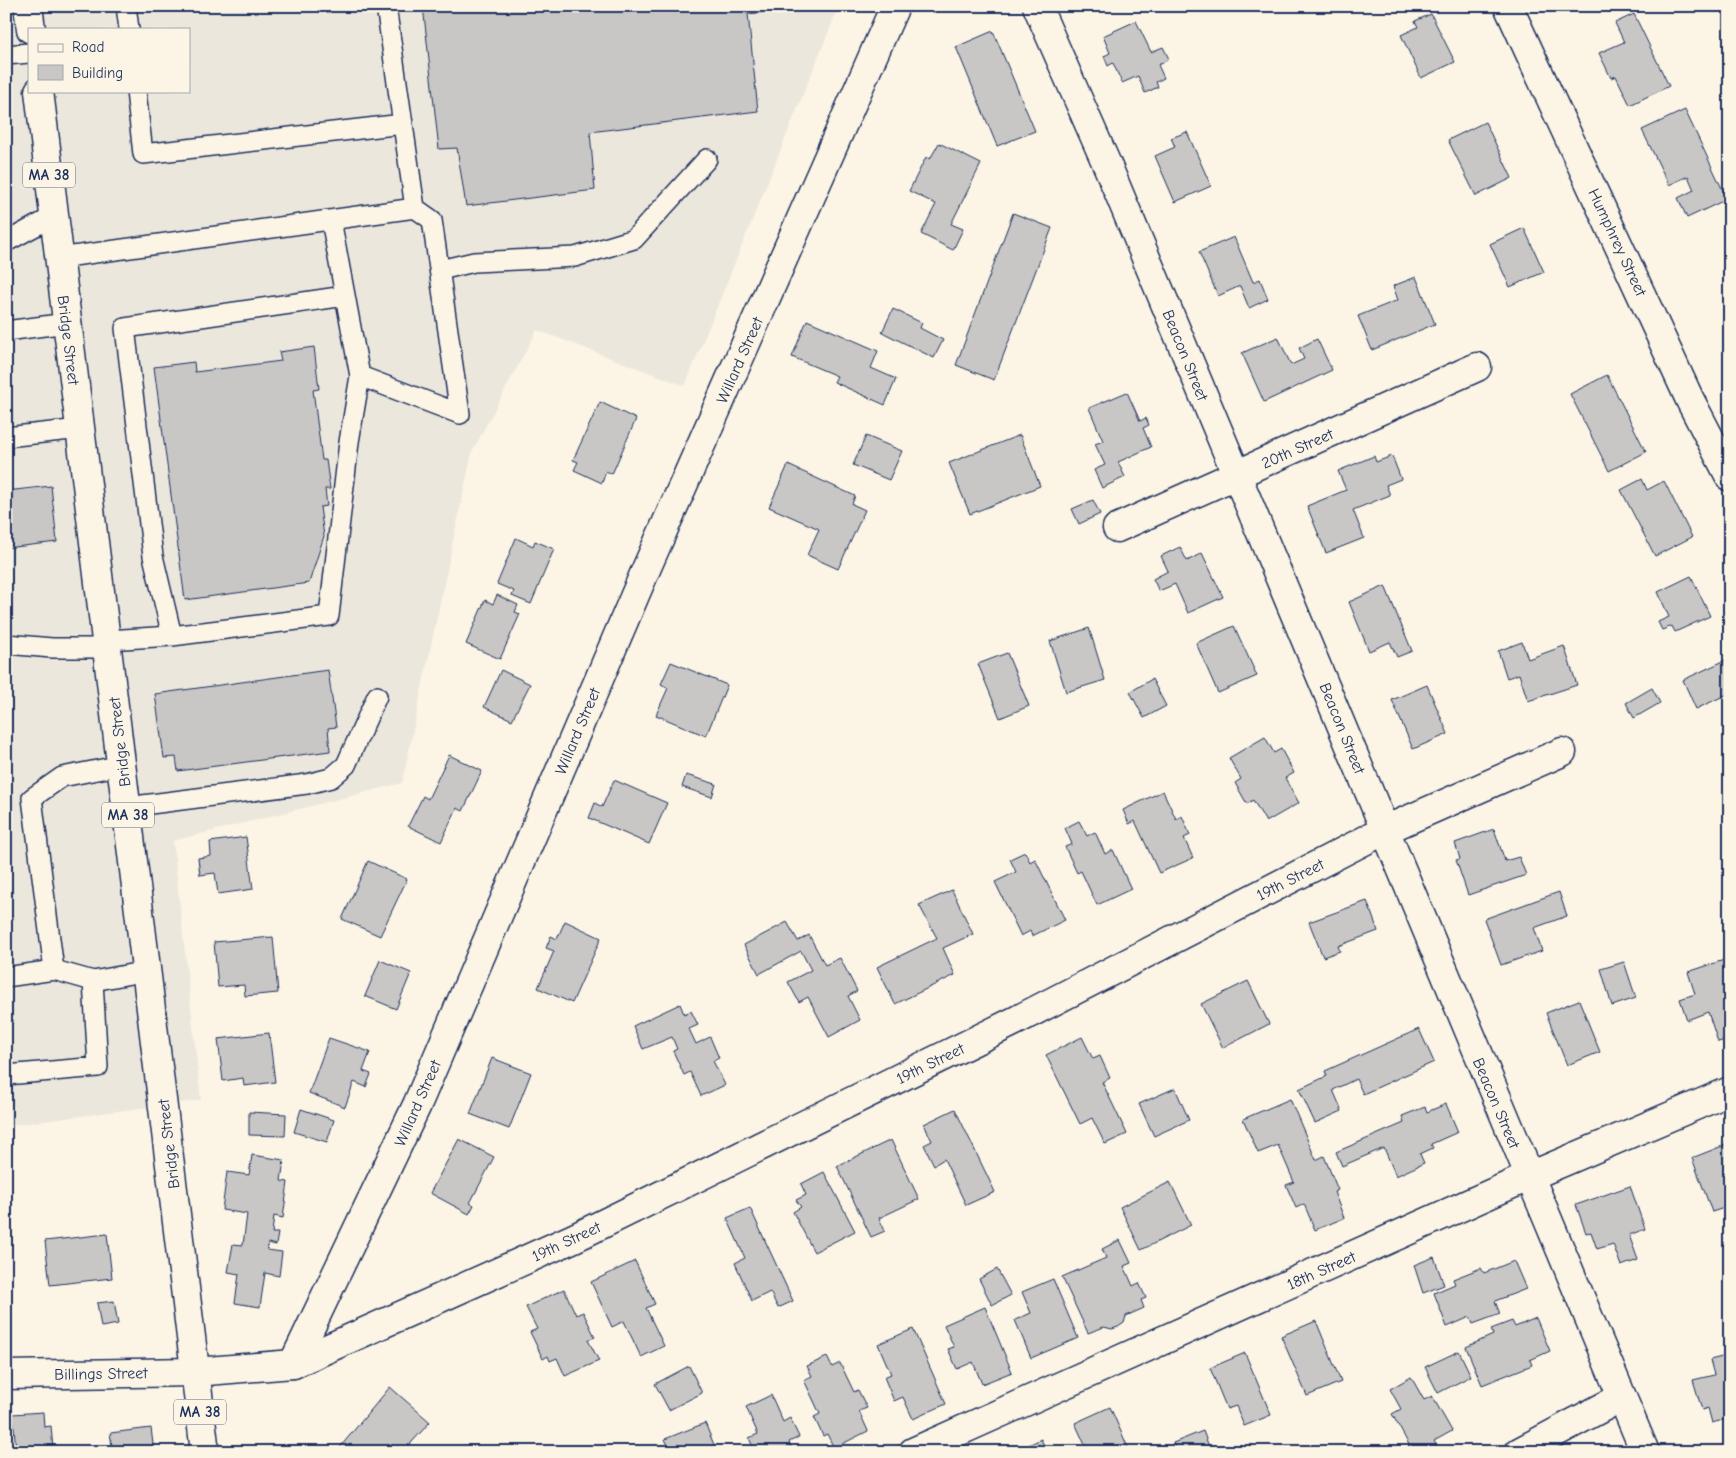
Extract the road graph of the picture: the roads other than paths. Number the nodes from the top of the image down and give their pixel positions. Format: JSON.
{"nodes":[{"id":1,"x":28,"y":6,"type":"edge"},
{"id":2,"x":126,"y":6,"type":"edge"},
{"id":3,"x":386,"y":6,"type":"edge"},
{"id":4,"x":1037,"y":6,"type":"edge"},
{"id":5,"x":1508,"y":6,"type":"edge"},
{"id":6,"x":890,"y":10,"type":"edge"},
{"id":7,"x":31,"y":28,"type":"edge"},
{"id":8,"x":129,"y":28,"type":"edge"},
{"id":9,"x":28,"y":53,"type":"edge"},
{"id":10,"x":6,"y":55,"type":"edge"},
{"id":11,"x":39,"y":92,"type":"edge"},
{"id":12,"x":136,"y":92,"type":"edge"},
{"id":13,"x":403,"y":124,"type":"junction"},
{"id":14,"x":707,"y":159,"type":"dead end"},
{"id":15,"x":415,"y":208,"type":"junction"},
{"id":16,"x":54,"y":216,"type":"junction"},
{"id":17,"x":331,"y":220,"type":"junction"},
{"id":18,"x":6,"y":242,"type":"edge"},
{"id":19,"x":59,"y":258,"type":"junction"},
{"id":20,"x":440,"y":270,"type":"junction"},
{"id":21,"x":345,"y":296,"type":"junction"},
{"id":22,"x":67,"y":323,"type":"junction"},
{"id":23,"x":6,"y":331,"type":"edge"},
{"id":24,"x":1477,"y":367,"type":"dead end"},
{"id":25,"x":360,"y":376,"type":"junction"},
{"id":26,"x":80,"y":429,"type":"junction"},
{"id":27,"x":6,"y":437,"type":"edge"},
{"id":28,"x":1236,"y":475,"type":"junction"},
{"id":29,"x":1730,"y":477,"type":"edge"},
{"id":30,"x":1117,"y":528,"type":"dead end"},
{"id":31,"x":172,"y":636,"type":"junction"},
{"id":32,"x":6,"y":644,"type":"edge"},
{"id":33,"x":108,"y":644,"type":"junction"},
{"id":34,"x":377,"y":696,"type":"dead end"},
{"id":35,"x":1562,"y":752,"type":"dead end"},
{"id":36,"x":122,"y":765,"type":"junction"},
{"id":37,"x":127,"y":807,"type":"junction"},
{"id":38,"x":1385,"y":830,"type":"junction"},
{"id":39,"x":54,"y":970,"type":"junction"},
{"id":40,"x":147,"y":971,"type":"junction"},
{"id":41,"x":6,"y":977,"type":"edge"},
{"id":42,"x":93,"y":981,"type":"junction"},
{"id":43,"x":6,"y":1075,"type":"edge"},
{"id":44,"x":1730,"y":1091,"type":"edge"},
{"id":45,"x":1528,"y":1177,"type":"junction"},
{"id":46,"x":293,"y":1364,"type":"junction"},
{"id":47,"x":195,"y":1372,"type":"junction"},
{"id":48,"x":6,"y":1375,"type":"edge"},
{"id":49,"x":1622,"y":1397,"type":"junction"},
{"id":50,"x":205,"y":1452,"type":"edge"},
{"id":51,"x":913,"y":1452,"type":"edge"},
{"id":52,"x":1519,"y":1452,"type":"edge"},
{"id":53,"x":1645,"y":1452,"type":"edge"}],
"edges":[{"from":1,"to":7,"type":"street"},
{"from":2,"to":8,"type":"lane"},
{"from":3,"to":13,"type":"lane"},
{"from":4,"to":28,"type":"street","name":"Beacon Street"},
{"from":5,"to":29,"type":"street","name":"Humphrey Street"},
{"from":6,"to":46,"type":"street","name":"Willard Street"},
{"from":9,"to":10,"type":"lane"},
{"from":11,"to":16,"type":"street","name":"Bridge Street","number":"MA 38"},
{"from":12,"to":13,"type":"lane"},
{"from":13,"to":15,"type":"lane"},
{"from":14,"to":20,"type":"lane"},
{"from":15,"to":17,"type":"lane"},
{"from":15,"to":20,"type":"lane"},
{"from":16,"to":18,"type":"lane"},
{"from":16,"to":19,"type":"street","name":"Bridge Street","number":"MA 38"},
{"from":17,"to":19,"type":"lane"},
{"from":17,"to":21,"type":"lane"},
{"from":19,"to":22,"type":"street","name":"Bridge Street","number":"MA 38"},
{"from":20,"to":25,"type":"lane"},
{"from":21,"to":25,"type":"lane"},
{"from":21,"to":31,"type":"lane"},
{"from":22,"to":23,"type":"lane"},
{"from":22,"to":26,"type":"street","name":"Bridge Street","number":"MA 38"},
{"from":24,"to":28,"type":"street","name":"20th Street"},
{"from":25,"to":31,"type":"lane"},
{"from":26,"to":27,"type":"lane"},
{"from":26,"to":33,"type":"street","name":"Bridge Street","number":"MA 38"},
{"from":28,"to":30,"type":"street","name":"20th Street"},
{"from":28,"to":38,"type":"street","name":"Beacon Street"},
{"from":31,"to":33,"type":"lane"},
{"from":32,"to":33,"type":"lane"},
{"from":33,"to":36,"type":"street","name":"Bridge Street","number":"MA 38"},
{"from":34,"to":37,"type":"lane"},
{"from":35,"to":38,"type":"street","name":"19th Street"},
{"from":36,"to":37,"type":"street","name":"Bridge Street","number":"MA 38"},
{"from":36,"to":39,"type":"lane"},
{"from":37,"to":40,"type":"street","name":"Bridge Street","number":"MA 38"},
{"from":38,"to":45,"type":"street","name":"Beacon Street"},
{"from":38,"to":46,"type":"street","name":"19th Street"},
{"from":39,"to":41,"type":"lane"},
{"from":39,"to":42,"type":"lane"},
{"from":40,"to":42,"type":"lane"},
{"from":40,"to":47,"type":"street","name":"Bridge Street","number":"MA 38"},
{"from":42,"to":43,"type":"lane"},
{"from":44,"to":45,"type":"street","name":"18th Street"},
{"from":45,"to":49,"type":"street","name":"Beacon Street"},
{"from":45,"to":51,"type":"street","name":"18th Street"},
{"from":46,"to":47,"type":"street"},
{"from":47,"to":48,"type":"street","name":"Billings Street"},
{"from":47,"to":50,"type":"street","name":"Bridge Street","number":"MA 38"},
{"from":49,"to":52,"type":"street"},
{"from":49,"to":53,"type":"street","name":"Beacon Street"}]}
